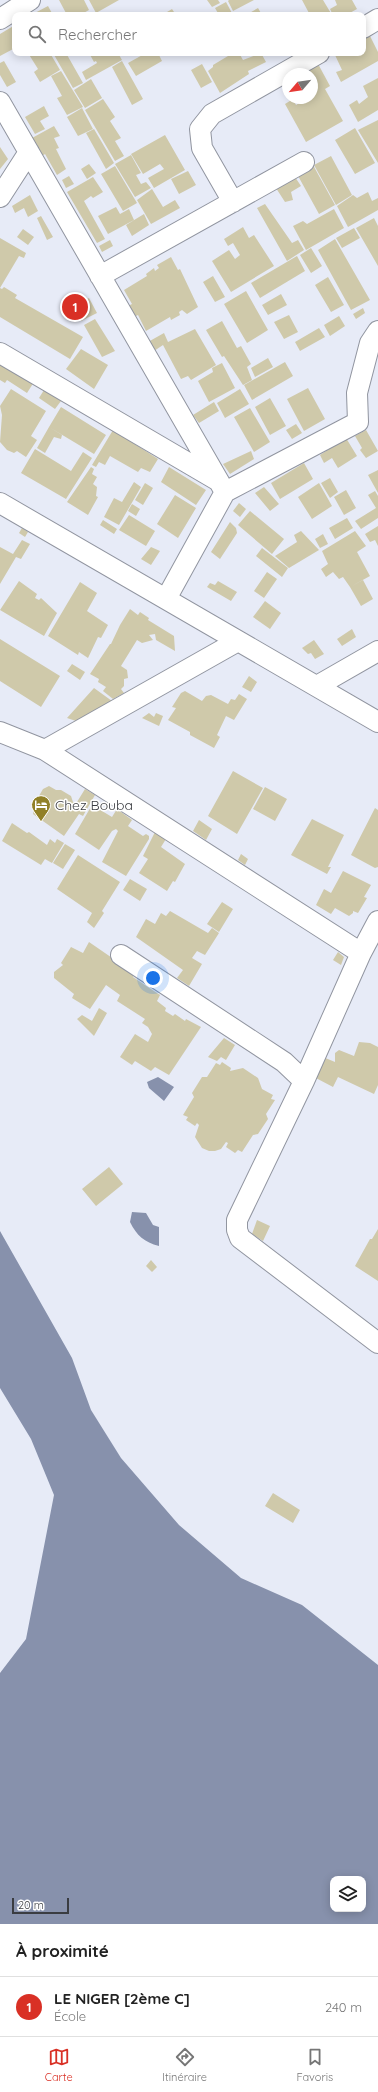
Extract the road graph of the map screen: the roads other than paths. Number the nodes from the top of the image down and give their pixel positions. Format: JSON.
{"nodes":[{"id":1,"x":30,"y":0,"type":"edge"},
{"id":2,"x":0,"y":19,"type":"edge"},
{"id":3,"x":378,"y":19,"type":"edge"},
{"id":4,"x":366,"y":26,"type":"edge"},
{"id":5,"x":314,"y":56,"type":"edge"},
{"id":6,"x":0,"y":102,"type":"edge"},
{"id":7,"x":29,"y":152,"type":"junction"},
{"id":8,"x":304,"y":162,"type":"dead end"},
{"id":9,"x":0,"y":197,"type":"edge"},
{"id":10,"x":233,"y":202,"type":"junction"},
{"id":11,"x":100,"y":276,"type":"junction"},
{"id":12,"x":378,"y":331,"type":"edge"},
{"id":13,"x":0,"y":353,"type":"edge"},
{"id":14,"x":221,"y":487,"type":"junction"},
{"id":15,"x":0,"y":503,"type":"edge"},
{"id":16,"x":166,"y":599,"type":"junction"},
{"id":17,"x":238,"y":641,"type":"junction"},
{"id":18,"x":378,"y":651,"type":"edge"},
{"id":19,"x":317,"y":686,"type":"junction"},
{"id":20,"x":378,"y":722,"type":"edge"},
{"id":21,"x":0,"y":732,"type":"edge"},
{"id":22,"x":45,"y":750,"type":"junction"},
{"id":23,"x":378,"y":921,"type":"edge"},
{"id":24,"x":361,"y":953,"type":"junction"},
{"id":25,"x":121,"y":955,"type":"dead end"},
{"id":26,"x":304,"y":1081,"type":"junction"},
{"id":27,"x":378,"y":1343,"type":"edge"}],
"edges":[{"from":1,"to":2,"type":"street"},
{"from":3,"to":4,"type":"street"},
{"from":5,"to":10,"type":"street"},
{"from":6,"to":7,"type":"street"},
{"from":7,"to":9,"type":"street"},
{"from":7,"to":11,"type":"street"},
{"from":8,"to":10,"type":"street"},
{"from":10,"to":11,"type":"street"},
{"from":11,"to":14,"type":"street"},
{"from":12,"to":14,"type":"street"},
{"from":13,"to":14,"type":"street"},
{"from":14,"to":16,"type":"street"},
{"from":15,"to":16,"type":"street"},
{"from":16,"to":17,"type":"street"},
{"from":17,"to":19,"type":"street"},
{"from":17,"to":22,"type":"street"},
{"from":18,"to":19,"type":"street"},
{"from":19,"to":20,"type":"street"},
{"from":21,"to":22,"type":"street"},
{"from":22,"to":24,"type":"street"},
{"from":23,"to":24,"type":"street"},
{"from":24,"to":26,"type":"street"},
{"from":25,"to":26,"type":"street"},
{"from":26,"to":27,"type":"street"}]}
